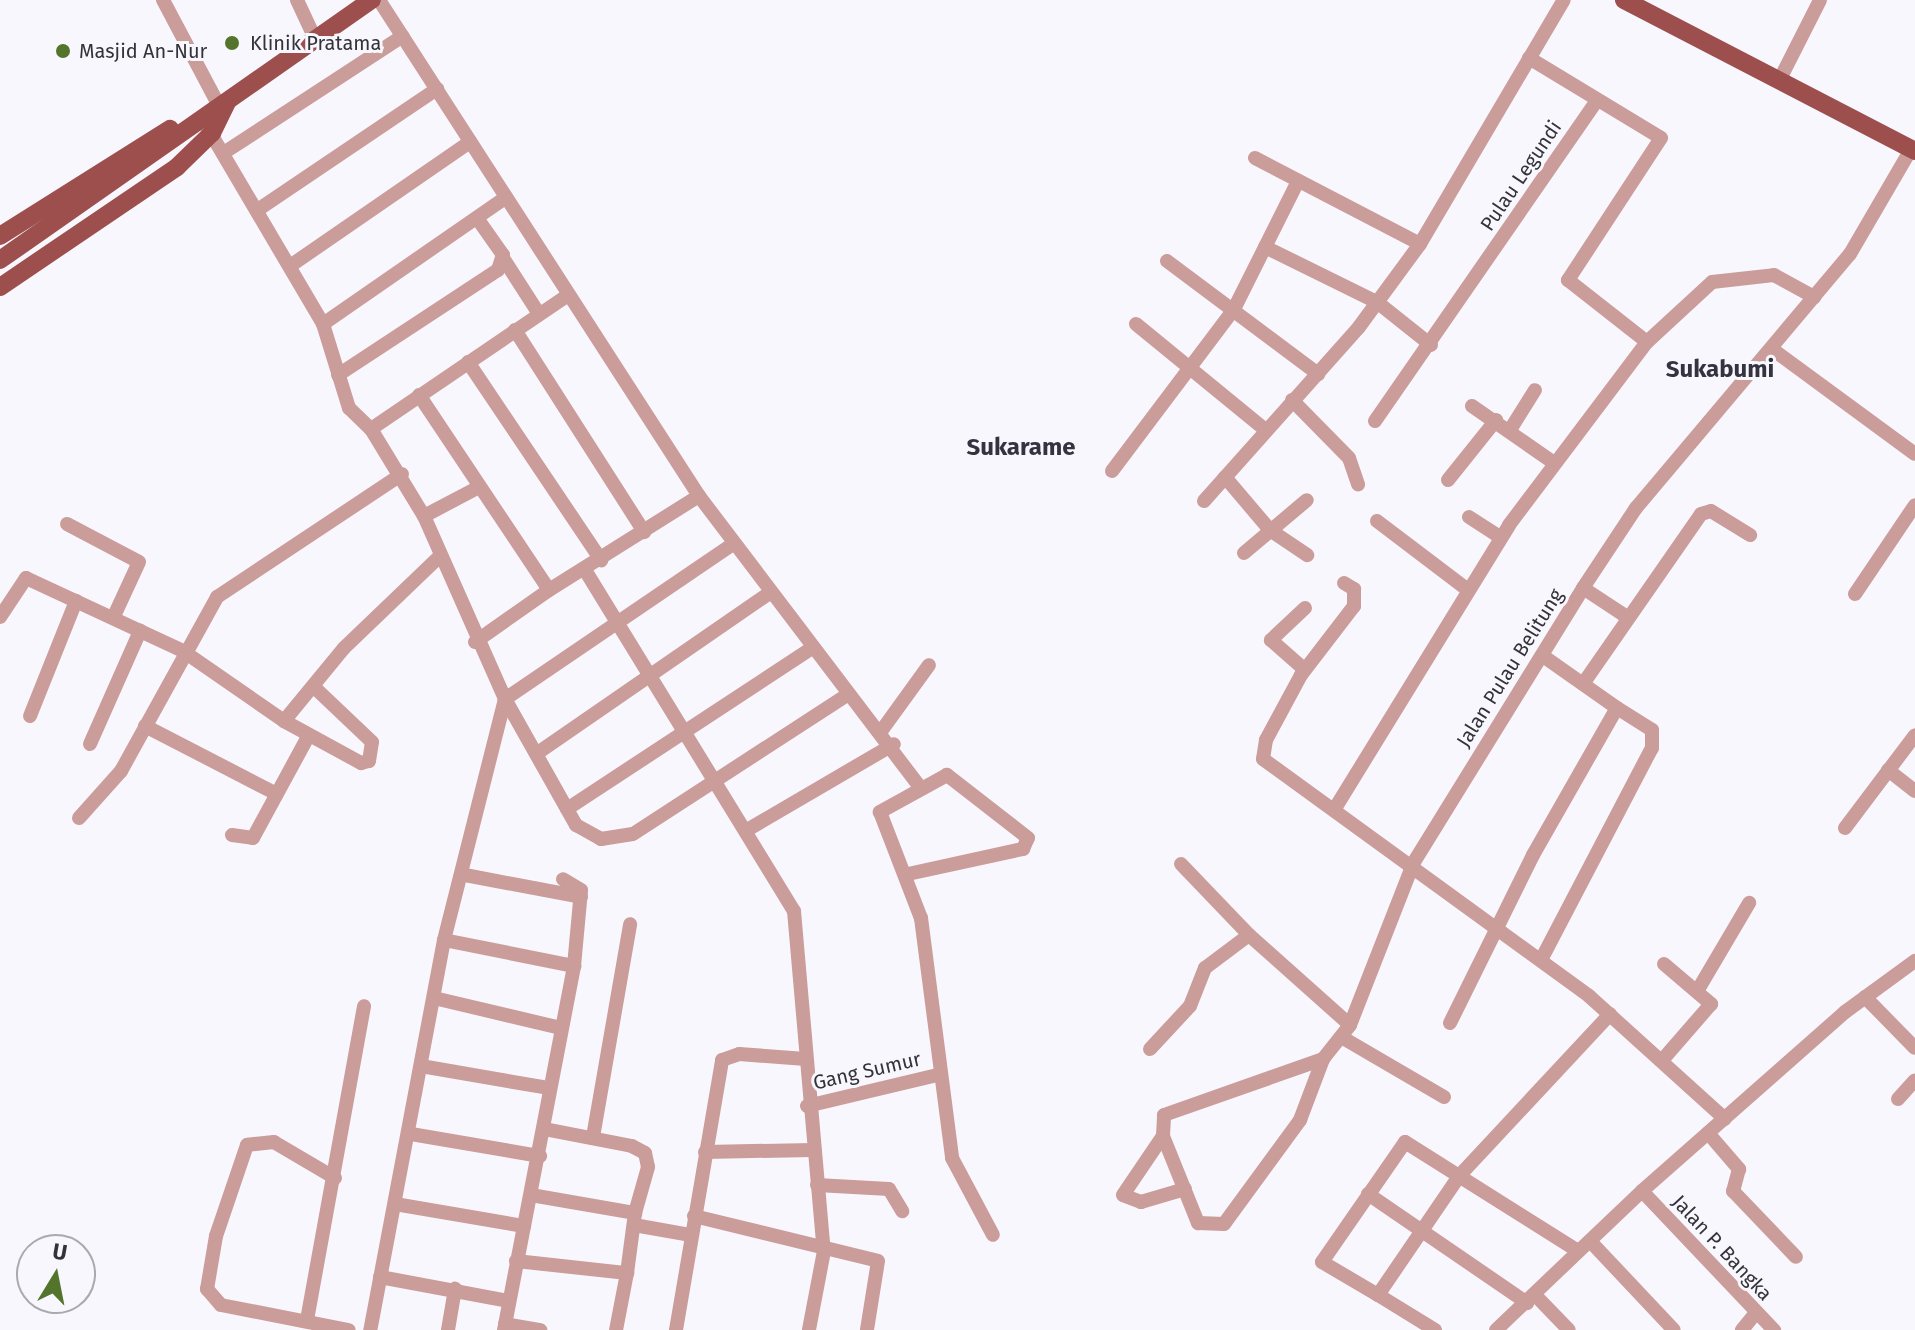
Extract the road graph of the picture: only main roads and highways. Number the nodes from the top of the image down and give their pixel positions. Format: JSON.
{"nodes":[{"id":1,"x":372,"y":0,"type":"edge"},
{"id":2,"x":1624,"y":0,"type":"edge"},
{"id":3,"x":224,"y":103,"type":"junction"},
{"id":4,"x":209,"y":130,"type":"junction"},
{"id":5,"x":1913,"y":150,"type":"edge"},
{"id":6,"x":152,"y":159,"type":"junction"},
{"id":7,"x":0,"y":236,"type":"edge"},
{"id":8,"x":0,"y":260,"type":"edge"},
{"id":9,"x":0,"y":287,"type":"edge"}],
"edges":[{"from":1,"to":3,"type":"main road"},
{"from":2,"to":5,"type":"main road"},
{"from":3,"to":4,"type":"main road"},
{"from":3,"to":6,"type":"main road"},
{"from":3,"to":7,"type":"main road"},
{"from":4,"to":6,"type":"main road"},
{"from":4,"to":9,"type":"main road"},
{"from":6,"to":8,"type":"main road"}]}
